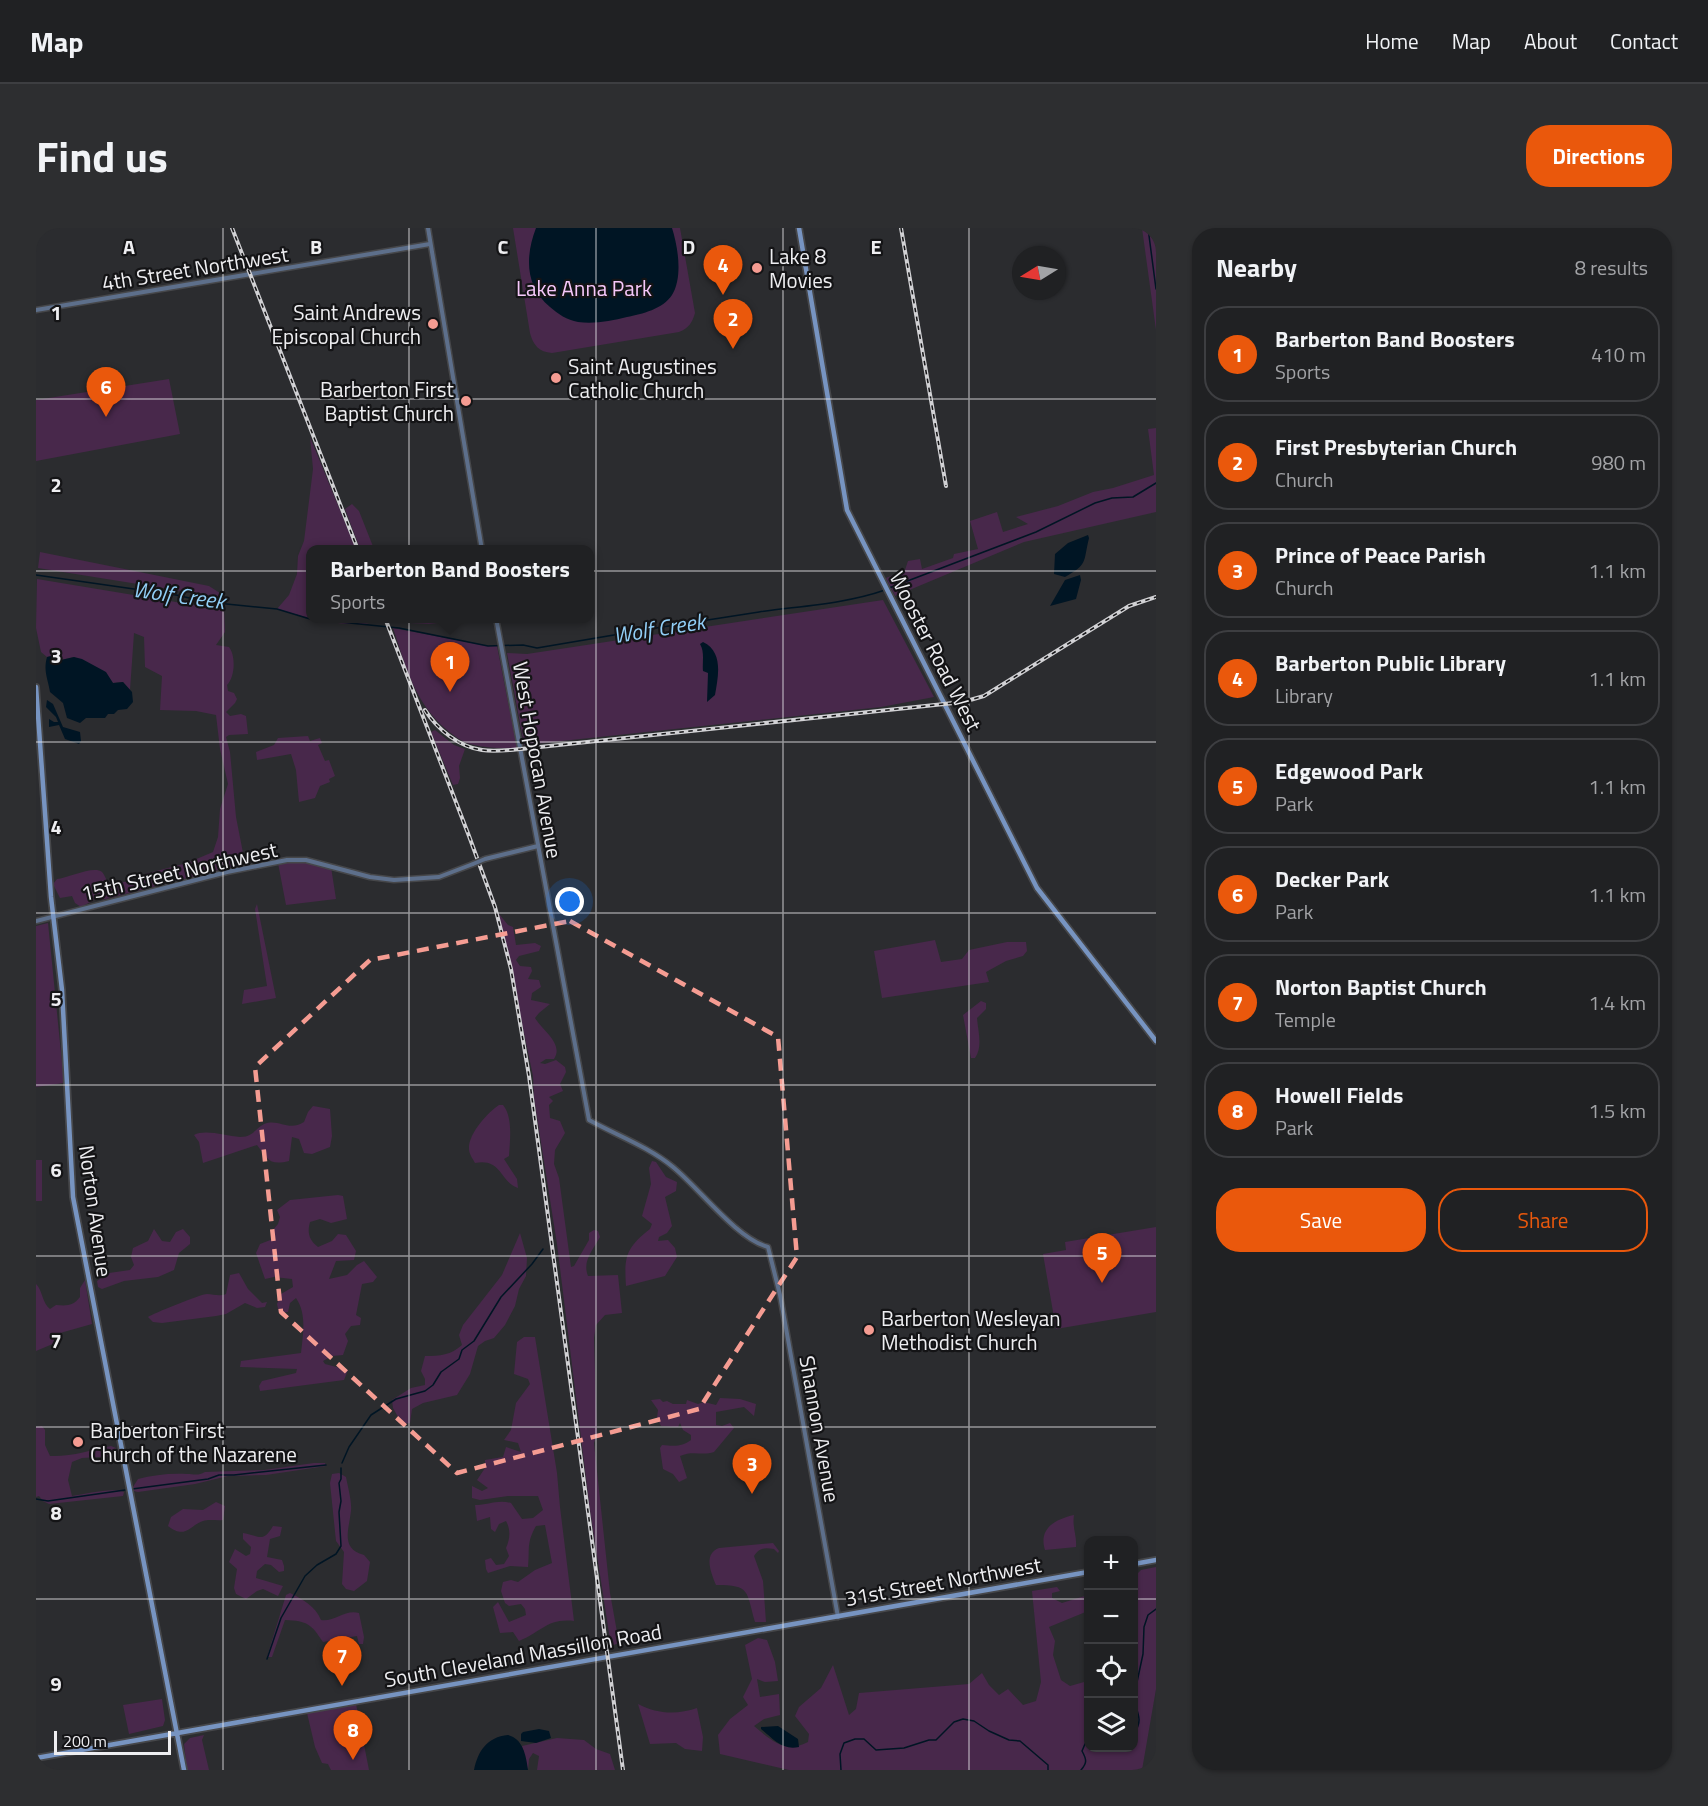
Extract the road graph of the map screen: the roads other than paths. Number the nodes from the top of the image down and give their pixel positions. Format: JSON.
{"nodes":[{"id":1,"x":428,"y":228,"type":"edge"},
{"id":2,"x":799,"y":228,"type":"edge"},
{"id":3,"x":430,"y":244,"type":"junction"},
{"id":4,"x":36,"y":310,"type":"edge"},
{"id":5,"x":481,"y":545,"type":"edge"},
{"id":6,"x":497,"y":623,"type":"edge"},
{"id":7,"x":36,"y":687,"type":"edge"},
{"id":8,"x":538,"y":846,"type":"junction"},
{"id":9,"x":53,"y":917,"type":"junction"},
{"id":10,"x":36,"y":921,"type":"edge"},
{"id":11,"x":1156,"y":1041,"type":"edge"},
{"id":12,"x":768,"y":1247,"type":"joint"},
{"id":13,"x":1156,"y":1560,"type":"edge"},
{"id":14,"x":1138,"y":1563,"type":"edge"},
{"id":15,"x":1084,"y":1573,"type":"edge"},
{"id":16,"x":838,"y":1617,"type":"junction"},
{"id":17,"x":803,"y":1623,"type":"joint"},
{"id":18,"x":177,"y":1733,"type":"junction"},
{"id":19,"x":36,"y":1758,"type":"edge"},
{"id":20,"x":184,"y":1770,"type":"edge"}],
"edges":[{"from":1,"to":3,"type":"street"},
{"from":2,"to":11,"type":"main road","name":"Wooster Road West"},
{"from":3,"to":4,"type":"street","name":"4th Street Northwest"},
{"from":3,"to":5,"type":"street"},
{"from":6,"to":8,"type":"street","name":"West Hopocan Avenue"},
{"from":7,"to":9,"type":"main road","name":"Norton Avenue"},
{"from":8,"to":9,"type":"street","name":"15th Street Northwest","bridge":true},
{"from":8,"to":12,"type":"street","name":"West Hopocan Avenue"},
{"from":9,"to":10,"type":"street","name":"15th Street Northwest"},
{"from":9,"to":18,"type":"main road","name":"Norton Avenue"},
{"from":12,"to":16,"type":"street","name":"Shannon Avenue"},
{"from":13,"to":14,"type":"main road"},
{"from":15,"to":16,"type":"main road","name":"31st Street Northwest"},
{"from":16,"to":17,"type":"main road","name":"31st Street Northwest"},
{"from":17,"to":18,"type":"main road","name":"South Cleveland Massillon Road"},
{"from":18,"to":19,"type":"main road","name":"South Cleveland Massillon Road"},
{"from":18,"to":20,"type":"main road","name":"Norton Avenue"}]}
